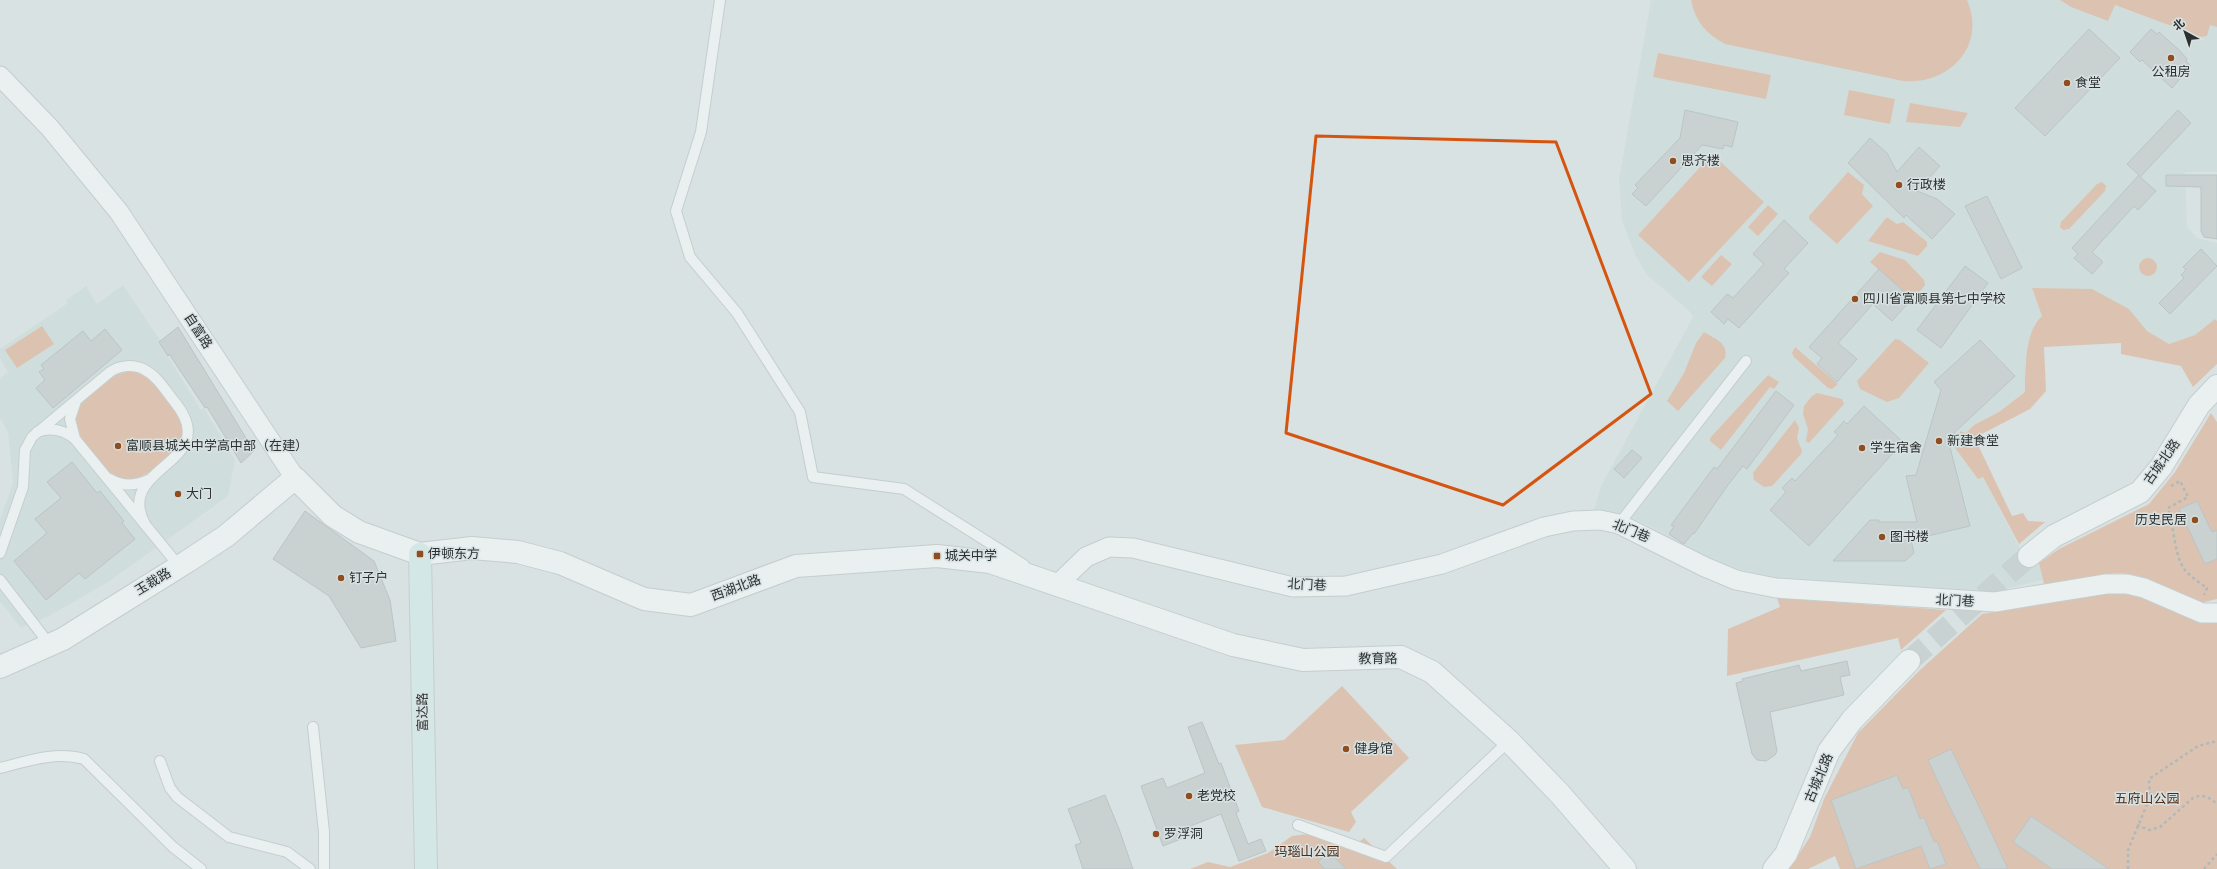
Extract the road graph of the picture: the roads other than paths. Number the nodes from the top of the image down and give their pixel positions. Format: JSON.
{"nodes":[{"id":1,"x":720,"y":0,"type":"edge"},
{"id":2,"x":0,"y":76,"type":"edge"},
{"id":3,"x":1746,"y":361,"type":"dead end"},
{"id":4,"x":2217,"y":386,"type":"edge"},
{"id":5,"x":78,"y":398,"type":"junction"},
{"id":6,"x":36,"y":433,"type":"junction"},
{"id":7,"x":75,"y":439,"type":"junction"},
{"id":8,"x":105,"y":475,"type":"junction"},
{"id":9,"x":295,"y":478,"type":"junction"},
{"id":10,"x":148,"y":480,"type":"junction"},
{"id":11,"x":145,"y":524,"type":"junction"},
{"id":12,"x":1618,"y":524,"type":"junction"},
{"id":13,"x":0,"y":553,"type":"edge"},
{"id":14,"x":420,"y":554,"type":"junction"},
{"id":15,"x":2029,"y":556,"type":"tunnel mouth"},
{"id":16,"x":179,"y":566,"type":"junction"},
{"id":17,"x":0,"y":580,"type":"edge"},
{"id":18,"x":1056,"y":586,"type":"junction"},
{"id":19,"x":2217,"y":613,"type":"edge"},
{"id":20,"x":50,"y":645,"type":"junction"},
{"id":21,"x":1909,"y":661,"type":"tunnel mouth"},
{"id":22,"x":0,"y":667,"type":"edge"},
{"id":23,"x":313,"y":727,"type":"dead end"},
{"id":24,"x":1509,"y":741,"type":"junction"},
{"id":25,"x":160,"y":761,"type":"dead end"},
{"id":26,"x":0,"y":768,"type":"edge"},
{"id":27,"x":1298,"y":825,"type":"dead end"},
{"id":28,"x":201,"y":869,"type":"edge"},
{"id":29,"x":310,"y":869,"type":"edge"},
{"id":30,"x":324,"y":869,"type":"edge"},
{"id":31,"x":426,"y":869,"type":"edge"},
{"id":32,"x":1625,"y":869,"type":"edge"},
{"id":33,"x":1774,"y":869,"type":"edge"}],
"edges":[{"from":1,"to":18,"type":"lane"},
{"from":2,"to":9,"type":"street","name":"自富路"},
{"from":3,"to":12,"type":"lane"},
{"from":4,"to":15,"type":"street","name":"古城北路"},
{"from":5,"to":6,"type":"lane"},
{"from":5,"to":7,"type":"lane"},
{"from":5,"to":10,"type":"lane"},
{"from":6,"to":7,"type":"lane"},
{"from":6,"to":13,"type":"lane"},
{"from":7,"to":8,"type":"lane"},
{"from":8,"to":10,"type":"lane"},
{"from":8,"to":11,"type":"lane"},
{"from":9,"to":14,"type":"street","name":"自富路"},
{"from":9,"to":16,"type":"street","name":"玉裁路"},
{"from":10,"to":11,"type":"lane"},
{"from":11,"to":16,"type":"lane"},
{"from":12,"to":18,"type":"street","name":"北门巷"},
{"from":12,"to":19,"type":"street","name":"北门巷"},
{"from":14,"to":18,"type":"street","name":"西湖北路"},
{"from":14,"to":31,"type":"main road","name":"富达路"},
{"from":16,"to":20,"type":"street","name":"玉裁路"},
{"from":17,"to":20,"type":"lane"},
{"from":18,"to":24,"type":"street","name":"教育路"},
{"from":20,"to":22,"type":"street","name":"玉裁路"},
{"from":21,"to":33,"type":"street","name":"古城北路"},
{"from":23,"to":30,"type":"lane"},
{"from":24,"to":27,"type":"lane"},
{"from":24,"to":32,"type":"street","name":"教育路"},
{"from":25,"to":29,"type":"lane"},
{"from":26,"to":28,"type":"lane"}]}
